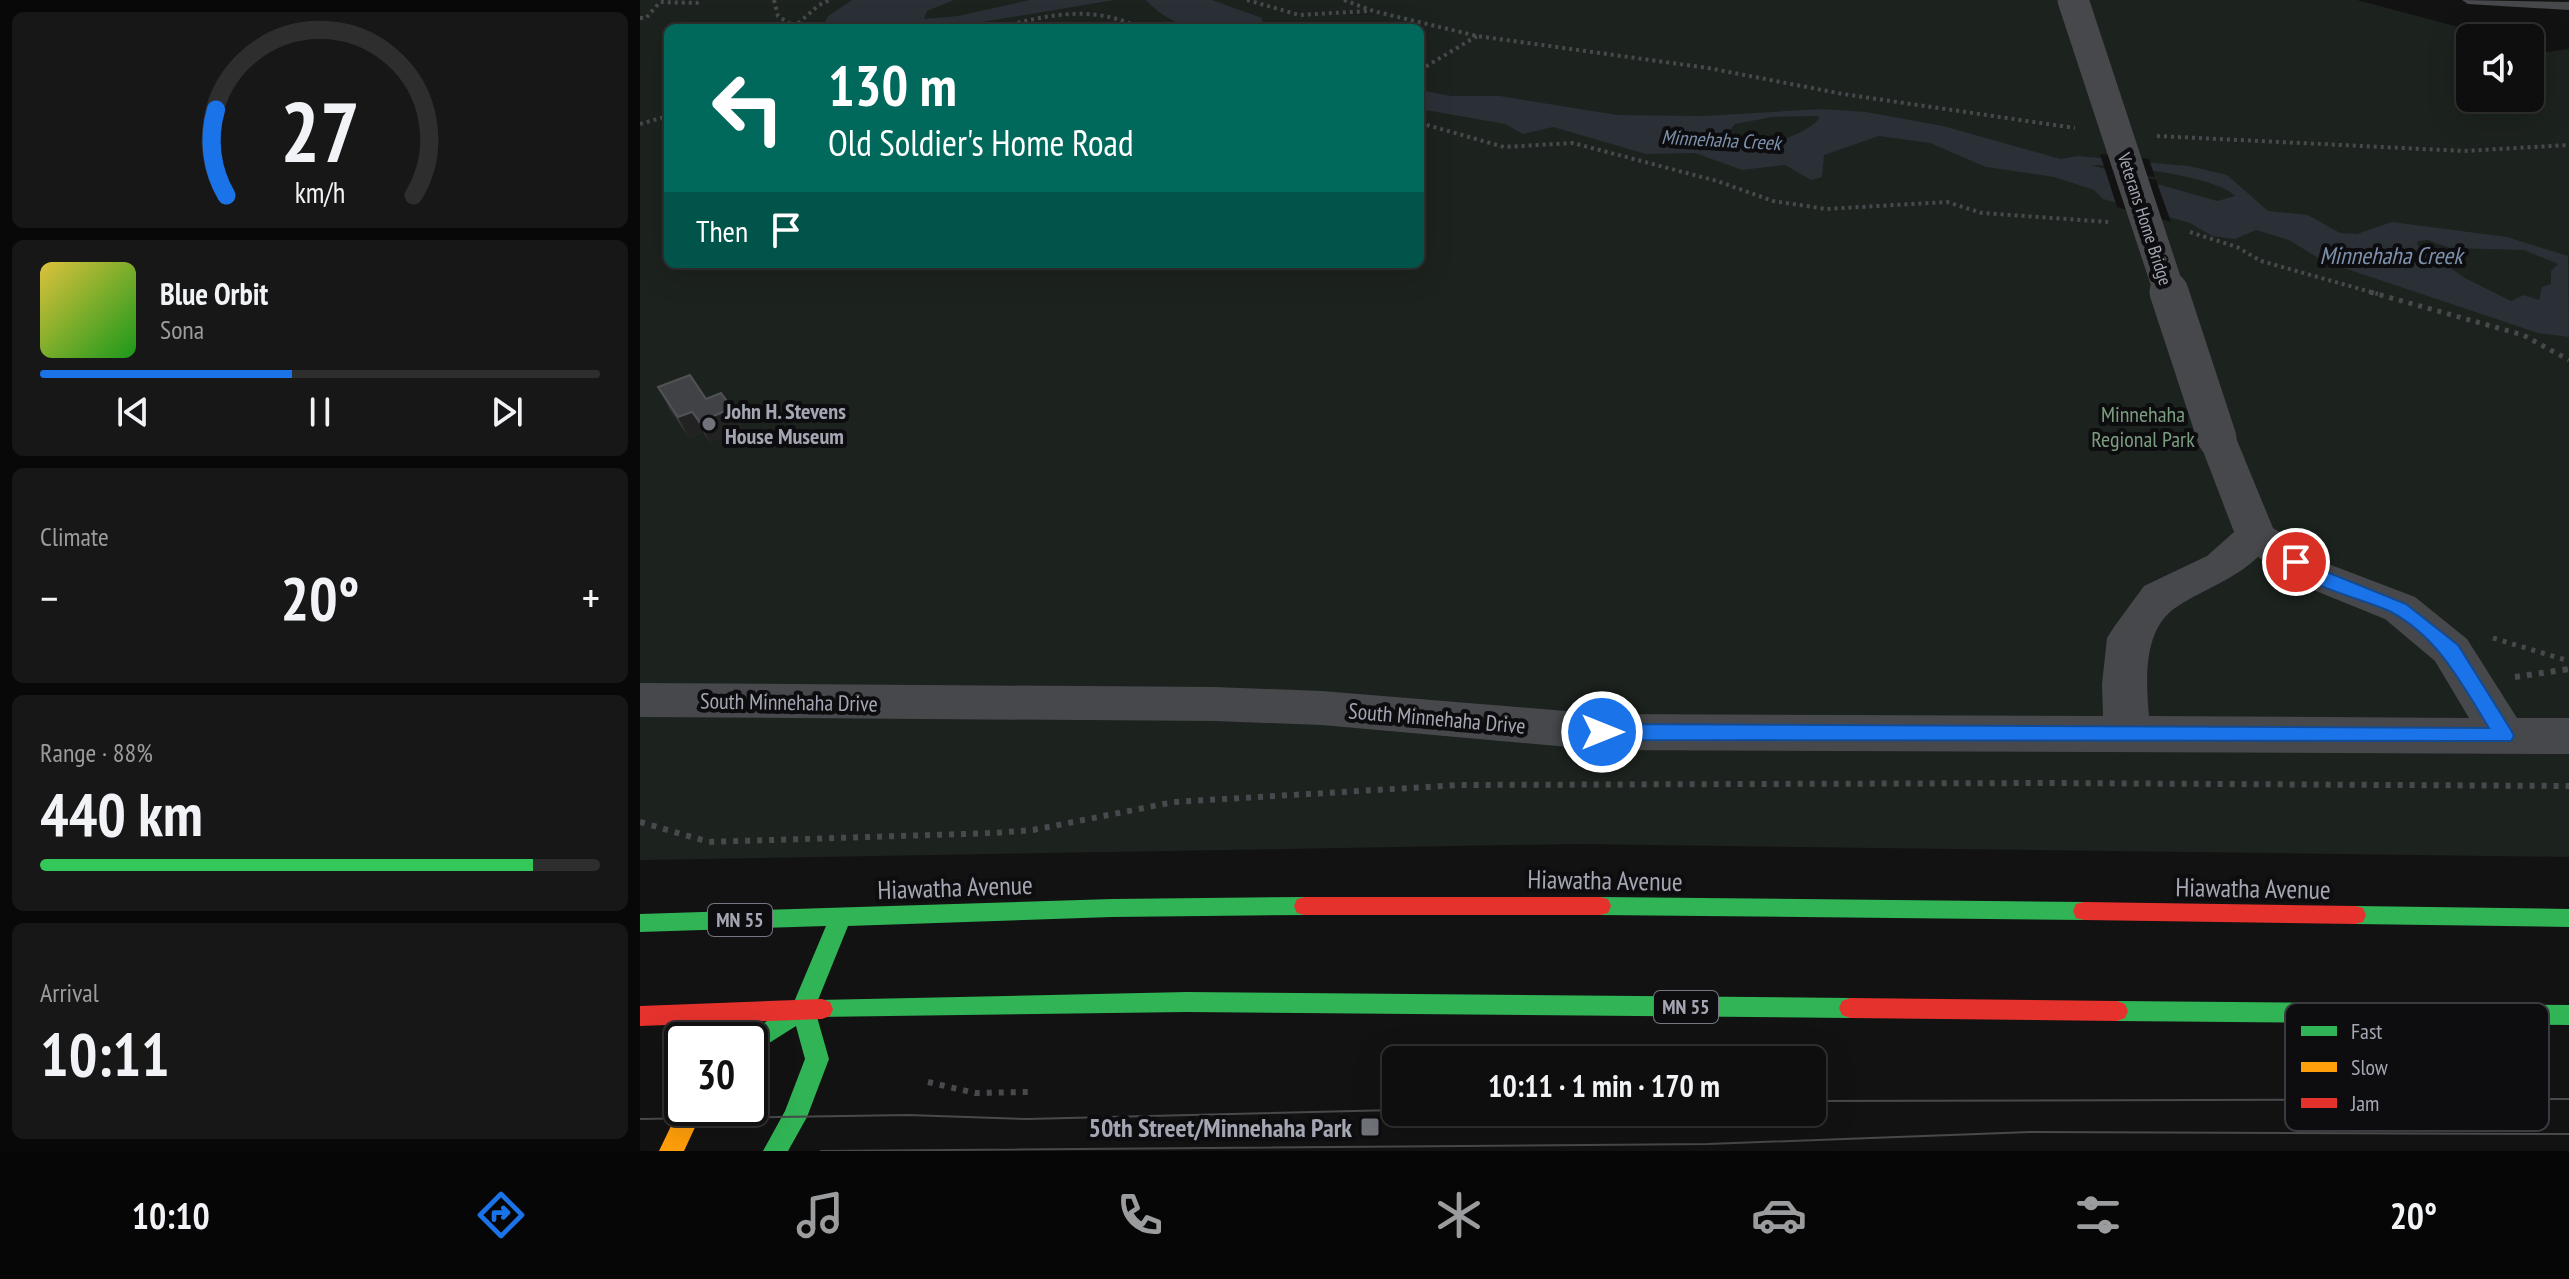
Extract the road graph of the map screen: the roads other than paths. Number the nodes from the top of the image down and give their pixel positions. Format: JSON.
{"nodes":[{"id":1,"x":2073,"y":0,"type":"edge"},
{"id":2,"x":2468,"y":0,"type":"edge"},
{"id":3,"x":2569,"y":6,"type":"edge"},
{"id":4,"x":2256,"y":536,"type":"junction"},
{"id":5,"x":640,"y":700,"type":"edge"},
{"id":6,"x":2127,"y":735,"type":"junction"},
{"id":7,"x":2504,"y":736,"type":"junction"},
{"id":8,"x":2569,"y":736,"type":"edge"},
{"id":9,"x":840,"y":918,"type":"junction"},
{"id":10,"x":2569,"y":918,"type":"edge"},
{"id":11,"x":640,"y":923,"type":"edge"},
{"id":12,"x":803,"y":1009,"type":"junction"},
{"id":13,"x":2285,"y":1012,"type":"edge"},
{"id":14,"x":2549,"y":1015,"type":"edge"},
{"id":15,"x":2569,"y":1015,"type":"edge"},
{"id":16,"x":640,"y":1016,"type":"edge"},
{"id":17,"x":768,"y":1032,"type":"edge"},
{"id":18,"x":683,"y":1126,"type":"edge"},
{"id":19,"x":671,"y":1151,"type":"edge"},
{"id":20,"x":775,"y":1151,"type":"edge"}],
"edges":[{"from":1,"to":4,"type":"street","name":"Veterans Home Bridge","bridge":true},
{"from":2,"to":3,"type":"lane"},
{"from":4,"to":6,"type":"street"},
{"from":4,"to":7,"type":"street"},
{"from":5,"to":6,"type":"street","name":"South Minnehaha Drive"},
{"from":6,"to":7,"type":"street","name":"South Minnehaha Drive"},
{"from":7,"to":8,"type":"street","name":"South Minnehaha Drive"},
{"from":9,"to":10,"type":"main road","name":"Hiawatha Avenue","number":"MN 55"},
{"from":9,"to":11,"type":"main road","name":"Hiawatha Avenue","number":"MN 55"},
{"from":9,"to":12,"type":"main road"},
{"from":12,"to":13,"type":"main road","number":"MN 55"},
{"from":12,"to":16,"type":"main road","number":"MN 55"},
{"from":12,"to":17,"type":"main road"},
{"from":12,"to":20,"type":"main road"},
{"from":14,"to":15,"type":"main road","number":"MN 55"},
{"from":18,"to":19,"type":"main road"}]}
